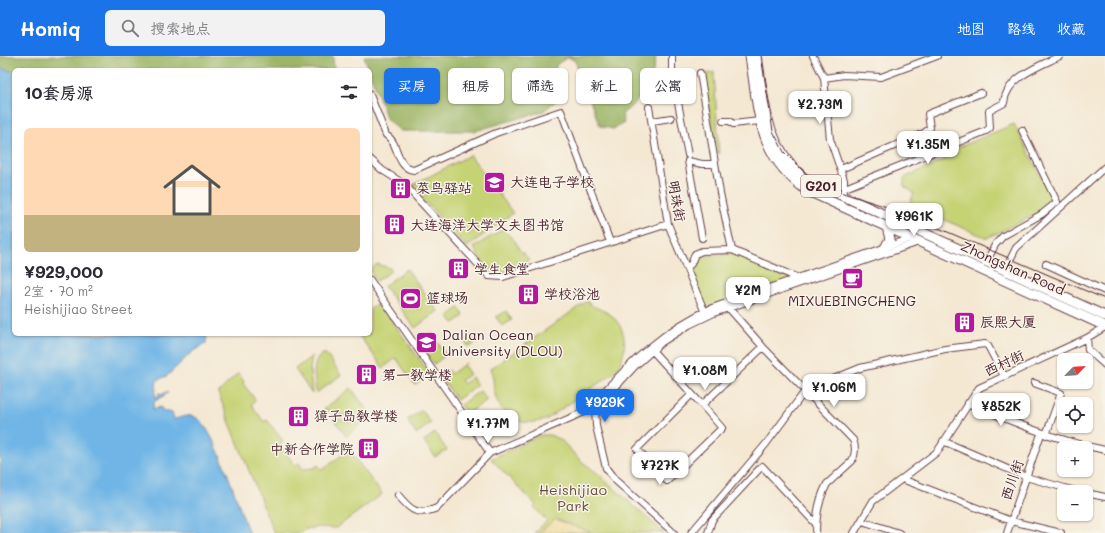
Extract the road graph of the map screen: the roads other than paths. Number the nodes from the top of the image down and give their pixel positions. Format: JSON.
{"nodes":[{"id":1,"x":672,"y":56,"type":"edge"},
{"id":2,"x":750,"y":56,"type":"edge"},
{"id":3,"x":757,"y":56,"type":"edge"},
{"id":4,"x":813,"y":56,"type":"edge"},
{"id":5,"x":937,"y":56,"type":"edge"},
{"id":6,"x":1060,"y":56,"type":"edge"},
{"id":7,"x":700,"y":73,"type":"dead end"},
{"id":8,"x":824,"y":78,"type":"junction"},
{"id":9,"x":981,"y":93,"type":"dead end"},
{"id":10,"x":372,"y":100,"type":"edge"},
{"id":11,"x":650,"y":107,"type":"dead end"},
{"id":12,"x":671,"y":118,"type":"dead end"},
{"id":13,"x":652,"y":121,"type":"junction"},
{"id":14,"x":723,"y":121,"type":"dead end"},
{"id":15,"x":760,"y":121,"type":"junction"},
{"id":16,"x":1022,"y":130,"type":"dead end"},
{"id":17,"x":688,"y":155,"type":"dead end"},
{"id":18,"x":372,"y":161,"type":"edge"},
{"id":19,"x":714,"y":164,"type":"junction"},
{"id":20,"x":1105,"y":167,"type":"edge"},
{"id":21,"x":841,"y":169,"type":"junction"},
{"id":22,"x":843,"y":192,"type":"junction"},
{"id":23,"x":898,"y":221,"type":"junction"},
{"id":24,"x":668,"y":224,"type":"junction"},
{"id":25,"x":887,"y":227,"type":"junction"},
{"id":26,"x":702,"y":238,"type":"dead end"},
{"id":27,"x":910,"y":239,"type":"junction"},
{"id":28,"x":610,"y":242,"type":"junction"},
{"id":29,"x":885,"y":248,"type":"junction"},
{"id":30,"x":732,"y":250,"type":"junction"},
{"id":31,"x":896,"y":250,"type":"junction"},
{"id":32,"x":961,"y":250,"type":"junction"},
{"id":33,"x":987,"y":261,"type":"junction"},
{"id":34,"x":1046,"y":264,"type":"dead end"},
{"id":35,"x":687,"y":268,"type":"junction"},
{"id":36,"x":1005,"y":270,"type":"junction"},
{"id":37,"x":798,"y":278,"type":"junction"},
{"id":38,"x":372,"y":283,"type":"edge"},
{"id":39,"x":1105,"y":291,"type":"edge"},
{"id":40,"x":727,"y":306,"type":"junction"},
{"id":41,"x":706,"y":314,"type":"junction"},
{"id":42,"x":1105,"y":316,"type":"edge"},
{"id":43,"x":1105,"y":327,"type":"edge"},
{"id":44,"x":1087,"y":338,"type":"junction"},
{"id":45,"x":763,"y":346,"type":"junction"},
{"id":46,"x":650,"y":349,"type":"junction"},
{"id":47,"x":1105,"y":365,"type":"edge"},
{"id":48,"x":1004,"y":376,"type":"junction"},
{"id":49,"x":1034,"y":382,"type":"dead end"},
{"id":50,"x":804,"y":390,"type":"junction"},
{"id":51,"x":692,"y":394,"type":"junction"},
{"id":52,"x":968,"y":403,"type":"junction"},
{"id":53,"x":702,"y":405,"type":"junction"},
{"id":54,"x":595,"y":407,"type":"junction"},
{"id":55,"x":1043,"y":434,"type":"junction"},
{"id":56,"x":944,"y":441,"type":"junction"},
{"id":57,"x":1105,"y":450,"type":"edge"},
{"id":58,"x":490,"y":453,"type":"junction"},
{"id":59,"x":1026,"y":477,"type":"junction"},
{"id":60,"x":902,"y":479,"type":"junction"},
{"id":61,"x":1057,"y":486,"type":"edge"},
{"id":62,"x":1093,"y":494,"type":"edge"},
{"id":63,"x":398,"y":495,"type":"dead end"},
{"id":64,"x":1105,"y":497,"type":"edge"},
{"id":65,"x":862,"y":520,"type":"junction"},
{"id":66,"x":1011,"y":521,"type":"junction"},
{"id":67,"x":816,"y":524,"type":"junction"},
{"id":68,"x":674,"y":533,"type":"edge"},
{"id":69,"x":691,"y":533,"type":"edge"},
{"id":70,"x":708,"y":533,"type":"edge"},
{"id":71,"x":816,"y":533,"type":"edge"},
{"id":72,"x":854,"y":533,"type":"edge"},
{"id":73,"x":899,"y":533,"type":"edge"},
{"id":74,"x":1007,"y":533,"type":"edge"},
{"id":75,"x":1061,"y":533,"type":"edge"}],
"edges":[{"from":1,"to":17,"type":"street"},
{"from":2,"to":15,"type":"highway","name":"Zhongshan Road","number":"G201"},
{"from":3,"to":22,"type":"highway","name":"Zhongshan Road","number":"G201"},
{"from":4,"to":8,"type":"street"},
{"from":5,"to":8,"type":"street"},
{"from":6,"to":22,"type":"street"},
{"from":7,"to":19,"type":"street"},
{"from":8,"to":21,"type":"street"},
{"from":9,"to":21,"type":"street"},
{"from":10,"to":28,"type":"street"},
{"from":11,"to":13,"type":"street","name":"明珠街"},
{"from":12,"to":13,"type":"street"},
{"from":13,"to":24,"type":"street","name":"明珠街"},
{"from":14,"to":15,"type":"street"},
{"from":15,"to":25,"type":"highway","name":"Zhongshan Road","number":"G201"},
{"from":16,"to":33,"type":"street"},
{"from":18,"to":28,"type":"street"},
{"from":19,"to":26,"type":"street"},
{"from":19,"to":30,"type":"street"},
{"from":20,"to":36,"type":"street"},
{"from":21,"to":22,"type":"street"},
{"from":22,"to":23,"type":"highway","name":"Zhongshan Road","number":"G201"},
{"from":23,"to":27,"type":"street"},
{"from":23,"to":32,"type":"highway","name":"Zhongshan Road","number":"G201"},
{"from":24,"to":28,"type":"street"},
{"from":24,"to":35,"type":"street","name":"明珠街"},
{"from":25,"to":27,"type":"highway","name":"Zhongshan Road","number":"G201"},
{"from":25,"to":29,"type":"highway"},
{"from":27,"to":29,"type":"street"},
{"from":27,"to":31,"type":"street"},
{"from":27,"to":31,"type":"street"},
{"from":27,"to":32,"type":"highway"},
{"from":27,"to":43,"type":"highway","name":"Zhongshan Road","number":"G201"},
{"from":29,"to":37,"type":"street"},
{"from":30,"to":35,"type":"street"},
{"from":30,"to":37,"type":"street"},
{"from":31,"to":40,"type":"street"},
{"from":32,"to":33,"type":"highway","name":"Zhongshan Road","number":"G201"},
{"from":33,"to":36,"type":"highway","name":"Zhongshan Road","number":"G201"},
{"from":34,"to":39,"type":"street"},
{"from":35,"to":41,"type":"street","name":"明珠街"},
{"from":36,"to":42,"type":"highway","name":"Zhongshan Road","number":"G201"},
{"from":37,"to":40,"type":"street"},
{"from":38,"to":58,"type":"street"},
{"from":40,"to":41,"type":"street"},
{"from":40,"to":45,"type":"street"},
{"from":41,"to":46,"type":"street"},
{"from":43,"to":44,"type":"street","name":"西村街"},
{"from":44,"to":47,"type":"street"},
{"from":44,"to":48,"type":"street","name":"西村街"},
{"from":45,"to":50,"type":"street"},
{"from":45,"to":53,"type":"street"},
{"from":46,"to":51,"type":"street"},
{"from":46,"to":54,"type":"street"},
{"from":48,"to":50,"type":"street"},
{"from":48,"to":52,"type":"street","name":"西村街"},
{"from":49,"to":55,"type":"street","name":"西川街"},
{"from":50,"to":67,"type":"street"},
{"from":50,"to":69,"type":"street"},
{"from":51,"to":53,"type":"street"},
{"from":51,"to":53,"type":"street"},
{"from":52,"to":55,"type":"street"},
{"from":52,"to":56,"type":"street","name":"西村街"},
{"from":54,"to":58,"type":"street"},
{"from":54,"to":68,"type":"street"},
{"from":55,"to":57,"type":"street"},
{"from":55,"to":59,"type":"street","name":"西川街"},
{"from":56,"to":59,"type":"street"},
{"from":56,"to":60,"type":"street","name":"西村街"},
{"from":58,"to":63,"type":"street"},
{"from":59,"to":61,"type":"street"},
{"from":59,"to":66,"type":"street","name":"西川街"},
{"from":60,"to":65,"type":"street","name":"西村街"},
{"from":60,"to":66,"type":"street"},
{"from":62,"to":64,"type":"street"},
{"from":65,"to":72,"type":"street","name":"西村街"},
{"from":65,"to":73,"type":"street"},
{"from":66,"to":74,"type":"street","name":"西川街"},
{"from":66,"to":75,"type":"street"},
{"from":67,"to":70,"type":"street"},
{"from":67,"to":71,"type":"street"}]}
